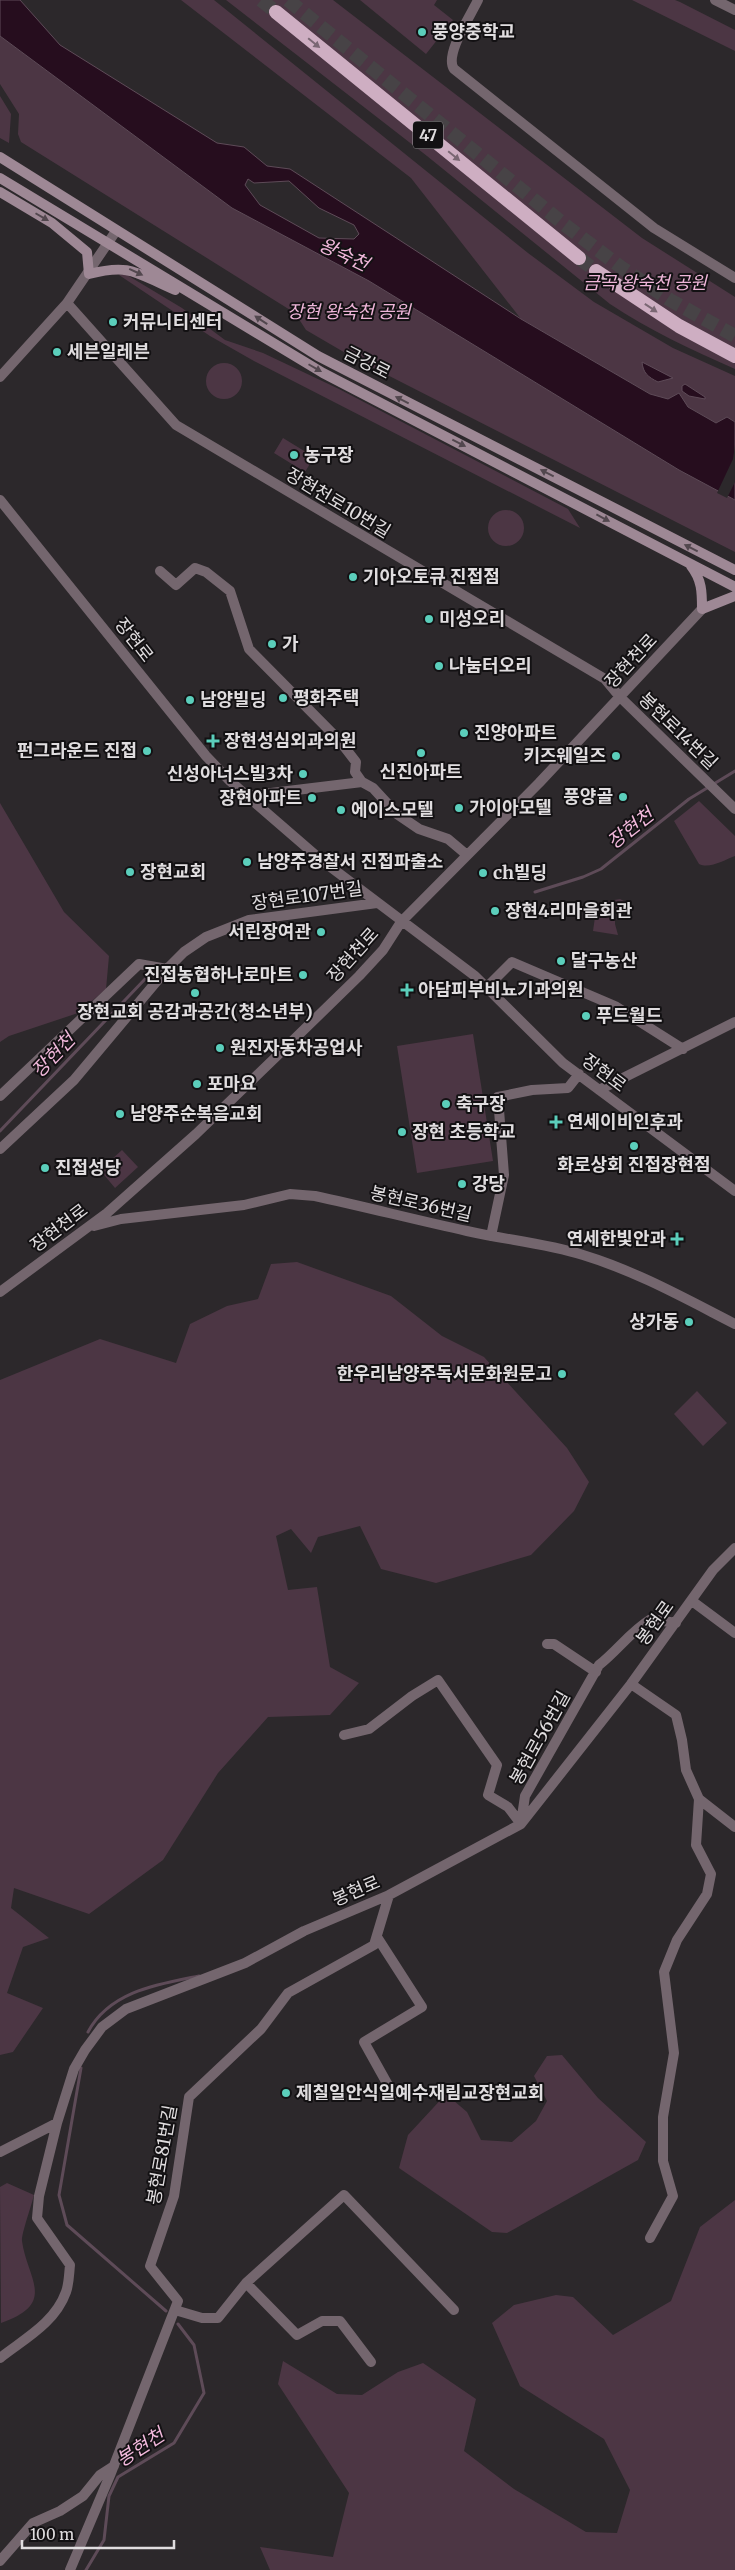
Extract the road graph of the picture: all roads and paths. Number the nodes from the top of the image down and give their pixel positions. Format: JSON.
{"nodes":[{"id":1,"x":478,"y":0,"type":"edge"},
{"id":2,"x":715,"y":0,"type":"edge"},
{"id":3,"x":735,"y":10,"type":"edge"},
{"id":4,"x":276,"y":12,"type":"tunnel mouth"},
{"id":5,"x":0,"y":157,"type":"edge"},
{"id":6,"x":0,"y":178,"type":"edge"},
{"id":7,"x":0,"y":192,"type":"edge"},
{"id":8,"x":116,"y":231,"type":"junction"},
{"id":9,"x":109,"y":242,"type":"junction"},
{"id":10,"x":578,"y":258,"type":"tunnel mouth"},
{"id":11,"x":596,"y":271,"type":"tunnel mouth"},
{"id":12,"x":89,"y":274,"type":"junction"},
{"id":13,"x":735,"y":278,"type":"edge"},
{"id":14,"x":67,"y":303,"type":"junction"},
{"id":15,"x":205,"y":304,"type":"junction"},
{"id":16,"x":735,"y":356,"type":"edge"},
{"id":17,"x":0,"y":376,"type":"edge"},
{"id":18,"x":0,"y":500,"type":"edge"},
{"id":19,"x":689,"y":563,"type":"junction"},
{"id":20,"x":735,"y":570,"type":"edge"},
{"id":21,"x":160,"y":571,"type":"dead end"},
{"id":22,"x":735,"y":586,"type":"edge"},
{"id":23,"x":735,"y":596,"type":"edge"},
{"id":24,"x":702,"y":609,"type":"junction"},
{"id":25,"x":620,"y":697,"type":"junction"},
{"id":26,"x":362,"y":782,"type":"junction"},
{"id":27,"x":246,"y":796,"type":"junction"},
{"id":28,"x":735,"y":809,"type":"edge"},
{"id":29,"x":467,"y":855,"type":"junction"},
{"id":30,"x":377,"y":903,"type":"junction"},
{"id":31,"x":401,"y":922,"type":"junction"},
{"id":32,"x":167,"y":969,"type":"junction"},
{"id":33,"x":487,"y":987,"type":"junction"},
{"id":34,"x":735,"y":1022,"type":"edge"},
{"id":35,"x":683,"y":1049,"type":"junction"},
{"id":36,"x":579,"y":1074,"type":"junction"},
{"id":37,"x":599,"y":1090,"type":"junction"},
{"id":38,"x":0,"y":1096,"type":"edge"},
{"id":39,"x":0,"y":1149,"type":"edge"},
{"id":40,"x":735,"y":1191,"type":"edge"},
{"id":41,"x":111,"y":1210,"type":"junction"},
{"id":42,"x":118,"y":1220,"type":"junction"},
{"id":43,"x":88,"y":1228,"type":"junction"},
{"id":44,"x":491,"y":1236,"type":"junction"},
{"id":45,"x":0,"y":1292,"type":"edge"},
{"id":46,"x":735,"y":1324,"type":"edge"},
{"id":47,"x":735,"y":1548,"type":"edge"},
{"id":48,"x":692,"y":1601,"type":"junction"},
{"id":49,"x":676,"y":1623,"type":"junction"},
{"id":50,"x":735,"y":1633,"type":"edge"},
{"id":51,"x":547,"y":1644,"type":"dead end"},
{"id":52,"x":596,"y":1672,"type":"junction"},
{"id":53,"x":631,"y":1684,"type":"junction"},
{"id":54,"x":344,"y":1735,"type":"dead end"},
{"id":55,"x":700,"y":1799,"type":"junction"},
{"id":56,"x":521,"y":1824,"type":"junction"},
{"id":57,"x":735,"y":1827,"type":"edge"},
{"id":58,"x":389,"y":1895,"type":"junction"},
{"id":59,"x":378,"y":1937,"type":"junction"},
{"id":60,"x":393,"y":2094,"type":"dead end"},
{"id":61,"x":56,"y":2123,"type":"junction"},
{"id":62,"x":0,"y":2152,"type":"edge"},
{"id":63,"x":650,"y":2238,"type":"dead end"},
{"id":64,"x":246,"y":2283,"type":"junction"},
{"id":65,"x":175,"y":2310,"type":"junction"},
{"id":66,"x":454,"y":2310,"type":"dead end"},
{"id":67,"x":0,"y":2358,"type":"edge"},
{"id":68,"x":370,"y":2362,"type":"dead end"},
{"id":69,"x":114,"y":2466,"type":"junction"},
{"id":70,"x":0,"y":2561,"type":"edge"},
{"id":71,"x":70,"y":2570,"type":"edge"}],
"edges":[{"from":1,"to":13,"type":"street"},
{"from":2,"to":3,"type":"street"},
{"from":4,"to":10,"type":"highway","number":"47","one_way":true},
{"from":5,"to":8,"type":"main road","name":"금강로"},
{"from":6,"to":9,"type":"main road","name":"금강로"},
{"from":7,"to":12,"type":"main road","one_way":true},
{"from":8,"to":9,"type":"street"},
{"from":20,"to":8,"type":"main road","name":"금강로","one_way":true},
{"from":9,"to":12,"type":"street"},
{"from":9,"to":15,"type":"main road","name":"금강로"},
{"from":11,"to":16,"type":"highway","one_way":true},
{"from":12,"to":14,"type":"street"},
{"from":12,"to":15,"type":"main road","one_way":true},
{"from":14,"to":17,"type":"street"},
{"from":14,"to":25,"type":"street","name":"장현천로10번길"},
{"from":15,"to":19,"type":"main road","name":"금강로","one_way":true},
{"from":18,"to":27,"type":"street","name":"장현로"},
{"from":19,"to":22,"type":"main road","name":"금강로"},
{"from":19,"to":24,"type":"main road"},
{"from":21,"to":26,"type":"street"},
{"from":23,"to":24,"type":"main road"},
{"from":24,"to":25,"type":"street","name":"장현천로"},
{"from":25,"to":28,"type":"street","name":"봉현로14번길"},
{"from":25,"to":29,"type":"street","name":"장현천로"},
{"from":26,"to":27,"type":"street"},
{"from":26,"to":29,"type":"street"},
{"from":27,"to":30,"type":"street","name":"장현로"},
{"from":29,"to":31,"type":"street","name":"장현천로"},
{"from":30,"to":31,"type":"street","name":"장현로"},
{"from":30,"to":32,"type":"street","name":"장현로107번길"},
{"from":31,"to":33,"type":"street","name":"장현로"},
{"from":31,"to":41,"type":"street","name":"장현천로"},
{"from":32,"to":38,"type":"street"},
{"from":32,"to":39,"type":"street","name":"장현로107번길"},
{"from":33,"to":35,"type":"street"},
{"from":33,"to":36,"type":"street","name":"장현로"},
{"from":34,"to":35,"type":"street"},
{"from":35,"to":37,"type":"street"},
{"from":36,"to":37,"type":"street","name":"장현로"},
{"from":36,"to":44,"type":"street"},
{"from":37,"to":40,"type":"street","name":"장현로"},
{"from":41,"to":42,"type":"street"},
{"from":41,"to":43,"type":"street","name":"장현천로"},
{"from":42,"to":43,"type":"street","name":"봉현로36번길"},
{"from":42,"to":44,"type":"street","name":"봉현로36번길"},
{"from":43,"to":45,"type":"street","name":"장현천로"},
{"from":44,"to":46,"type":"street","name":"봉현로36번길"},
{"from":47,"to":48,"type":"street","name":"봉현로"},
{"from":48,"to":49,"type":"street","name":"봉현로"},
{"from":48,"to":50,"type":"street","name":"봉현로"},
{"from":49,"to":52,"type":"street","name":"봉현로56번길"},
{"from":49,"to":53,"type":"street","name":"봉현로"},
{"from":51,"to":52,"type":"street"},
{"from":52,"to":56,"type":"street","name":"봉현로56번길"},
{"from":53,"to":55,"type":"street"},
{"from":53,"to":56,"type":"street","name":"봉현로"},
{"from":54,"to":56,"type":"street"},
{"from":55,"to":57,"type":"street"},
{"from":55,"to":63,"type":"street"},
{"from":56,"to":58,"type":"street","name":"봉현로"},
{"from":58,"to":59,"type":"street"},
{"from":58,"to":61,"type":"street","name":"봉현로"},
{"from":59,"to":60,"type":"street"},
{"from":59,"to":65,"type":"street","name":"봉현로81번길"},
{"from":61,"to":62,"type":"street"},
{"from":61,"to":67,"type":"street","name":"봉현로"},
{"from":64,"to":65,"type":"street"},
{"from":64,"to":66,"type":"street"},
{"from":64,"to":68,"type":"street"},
{"from":65,"to":69,"type":"street"},
{"from":69,"to":70,"type":"street"},
{"from":69,"to":71,"type":"street"}]}
